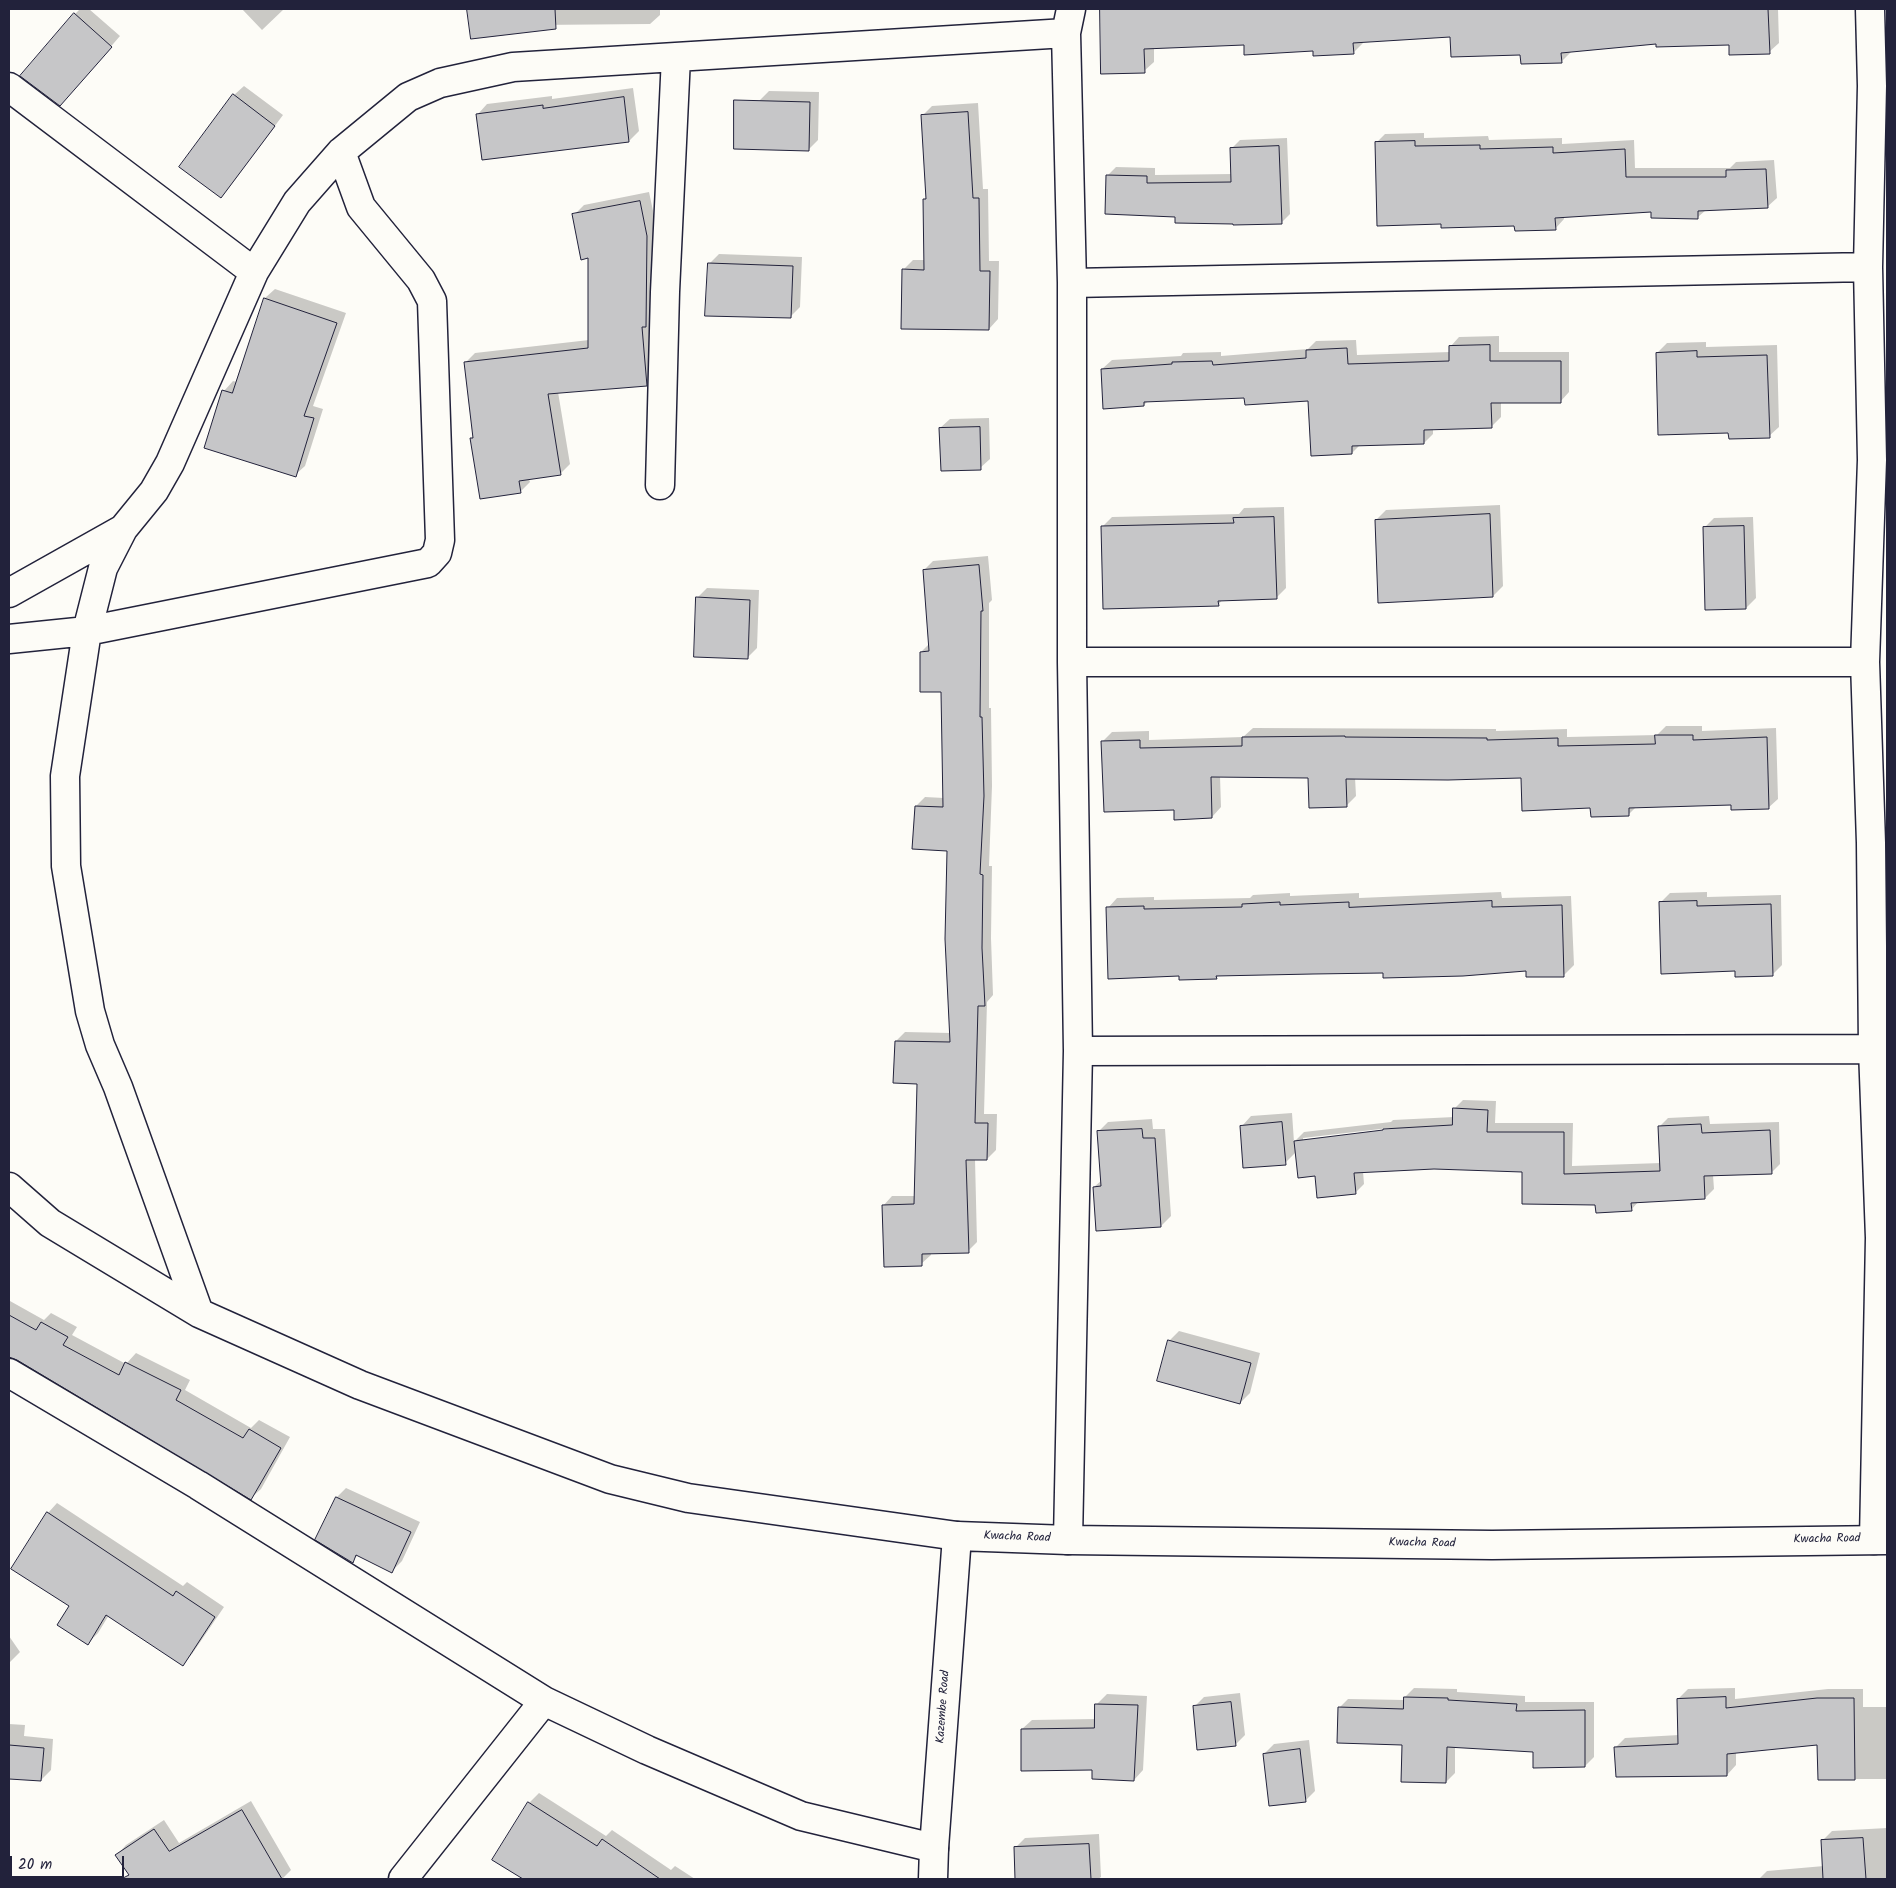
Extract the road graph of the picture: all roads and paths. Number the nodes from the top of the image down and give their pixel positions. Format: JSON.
{"nodes":[{"id":1,"x":1870,"y":9,"type":"edge"},
{"id":2,"x":1069,"y":21,"type":"edge"},
{"id":3,"x":676,"y":57,"type":"junction"},
{"id":4,"x":1880,"y":86,"type":"edge"},
{"id":5,"x":9,"y":87,"type":"edge"},
{"id":6,"x":341,"y":152,"type":"junction"},
{"id":7,"x":1868,"y":267,"type":"junction"},
{"id":8,"x":254,"y":272,"type":"junction"},
{"id":9,"x":1072,"y":283,"type":"junction"},
{"id":10,"x":1880,"y":460,"type":"edge"},
{"id":11,"x":660,"y":485,"type":"dead end"},
{"id":12,"x":123,"y":529,"type":"junction"},
{"id":13,"x":9,"y":594,"type":"edge"},
{"id":14,"x":87,"y":631,"type":"junction"},
{"id":15,"x":9,"y":639,"type":"edge"},
{"id":16,"x":1072,"y":662,"type":"junction"},
{"id":17,"x":1865,"y":662,"type":"junction"},
{"id":18,"x":1879,"y":843,"type":"edge"},
{"id":19,"x":1873,"y":1049,"type":"junction"},
{"id":20,"x":1078,"y":1051,"type":"junction"},
{"id":21,"x":9,"y":1187,"type":"edge"},
{"id":22,"x":1884,"y":1238,"type":"edge"},
{"id":23,"x":199,"y":1313,"type":"junction"},
{"id":24,"x":9,"y":1373,"type":"edge"},
{"id":25,"x":957,"y":1536,"type":"junction"},
{"id":26,"x":1068,"y":1540,"type":"junction"},
{"id":27,"x":1881,"y":1540,"type":"edge"},
{"id":28,"x":544,"y":1701,"type":"junction"},
{"id":29,"x":934,"y":1848,"type":"junction"},
{"id":30,"x":403,"y":1879,"type":"edge"},
{"id":31,"x":934,"y":1879,"type":"edge"}],
"edges":[{"from":1,"to":4,"type":"street"},
{"from":2,"to":3,"type":"street"},
{"from":2,"to":9,"type":"street"},
{"from":3,"to":6,"type":"street"},
{"from":3,"to":11,"type":"street"},
{"from":4,"to":7,"type":"street"},
{"from":5,"to":8,"type":"street"},
{"from":6,"to":8,"type":"street"},
{"from":6,"to":14,"type":"street"},
{"from":7,"to":9,"type":"street"},
{"from":7,"to":10,"type":"street"},
{"from":8,"to":12,"type":"street"},
{"from":9,"to":16,"type":"street"},
{"from":10,"to":17,"type":"street"},
{"from":12,"to":13,"type":"street"},
{"from":12,"to":14,"type":"street"},
{"from":14,"to":15,"type":"street"},
{"from":14,"to":23,"type":"street"},
{"from":16,"to":17,"type":"street"},
{"from":16,"to":20,"type":"street"},
{"from":17,"to":18,"type":"street"},
{"from":18,"to":19,"type":"street"},
{"from":19,"to":20,"type":"street"},
{"from":19,"to":22,"type":"street"},
{"from":20,"to":26,"type":"street"},
{"from":21,"to":23,"type":"street","name":"Kwacha Road"},
{"from":22,"to":27,"type":"street"},
{"from":23,"to":25,"type":"street","name":"Kwacha Road"},
{"from":24,"to":28,"type":"street"},
{"from":25,"to":26,"type":"street","name":"Kwacha Road"},
{"from":25,"to":29,"type":"street","name":"Kazembe Road"},
{"from":26,"to":27,"type":"street","name":"Kwacha Road"},
{"from":28,"to":29,"type":"street"},
{"from":28,"to":30,"type":"street"},
{"from":29,"to":31,"type":"street","name":"Kazembe Road"}]}
